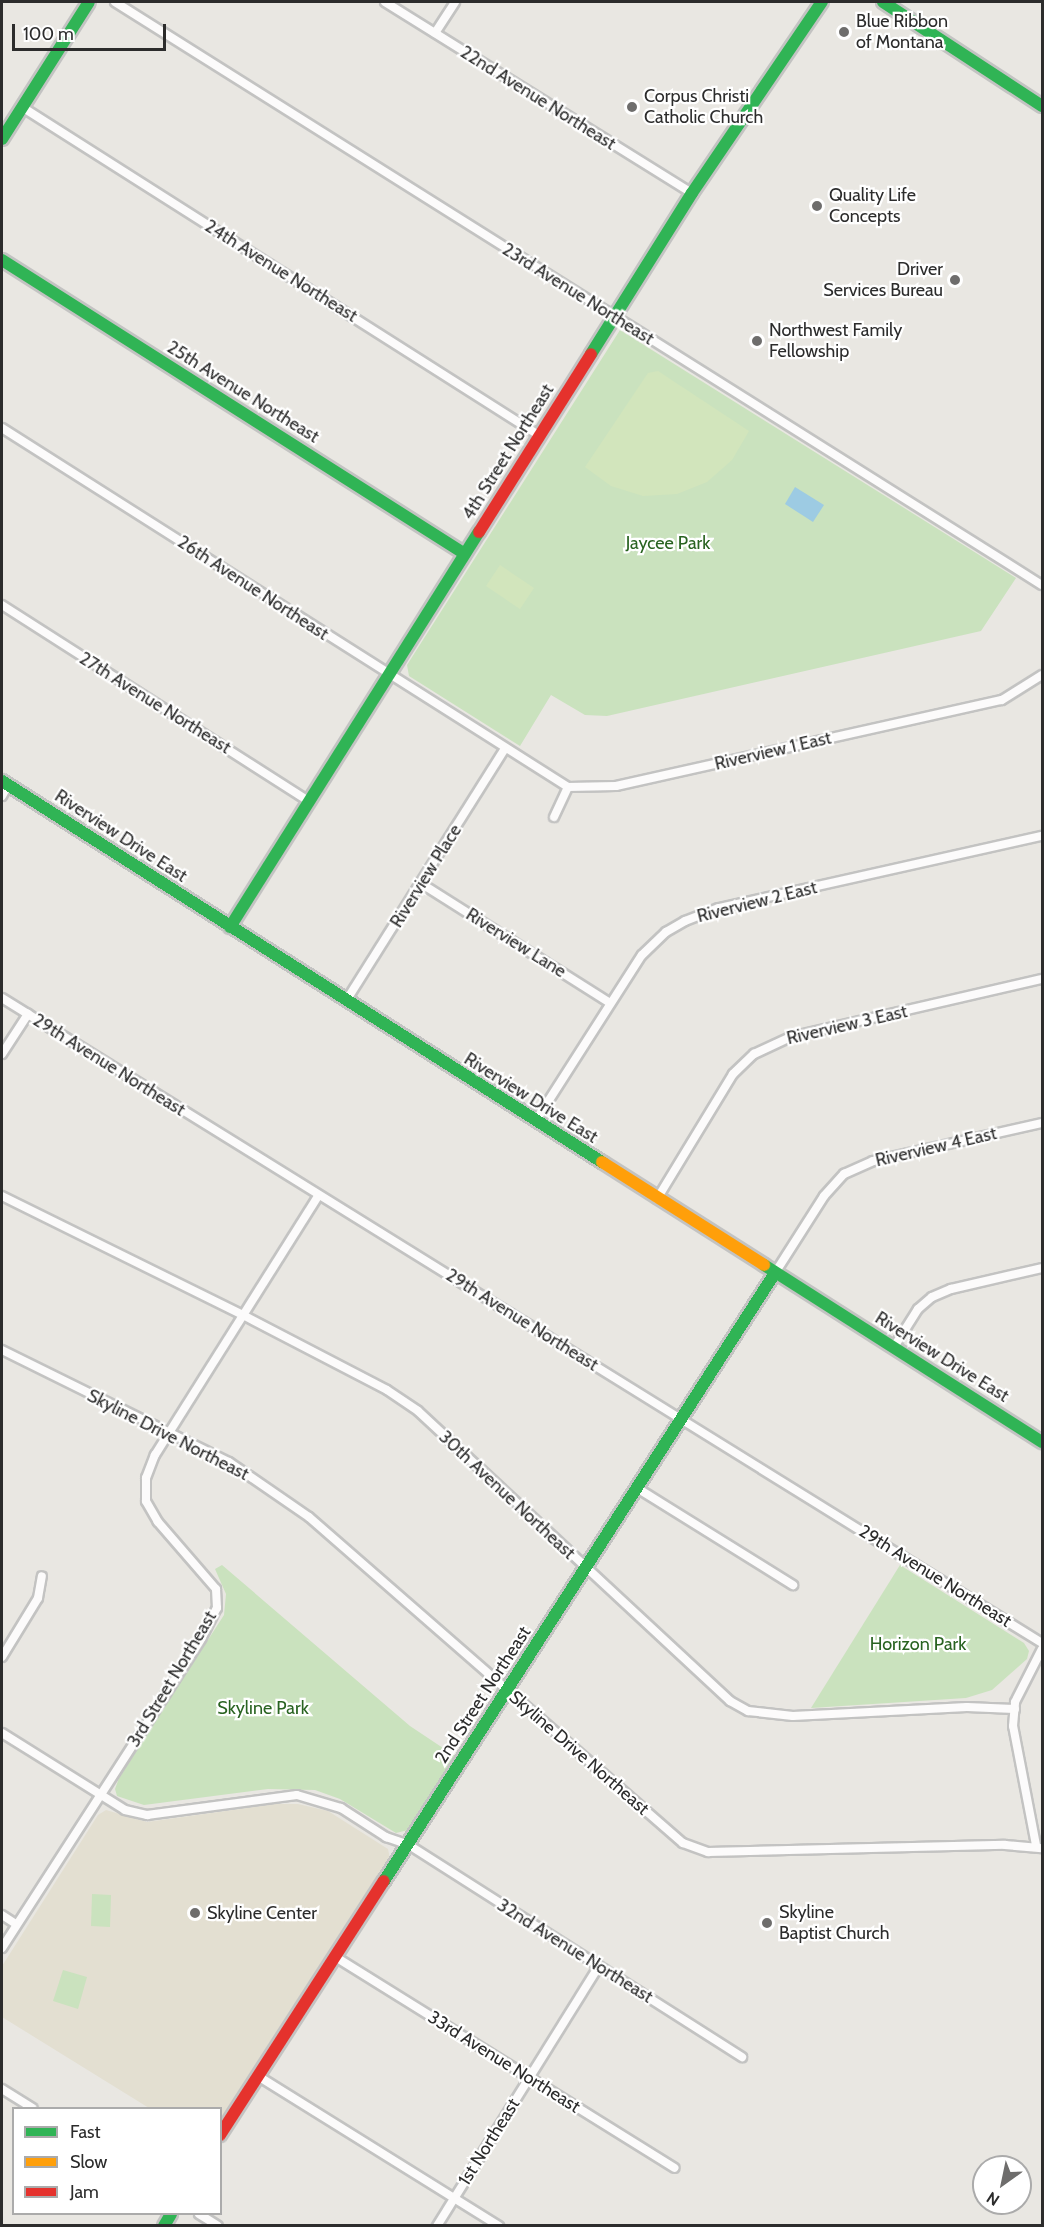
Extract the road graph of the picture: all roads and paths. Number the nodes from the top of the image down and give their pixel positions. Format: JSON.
{"nodes":[{"id":1,"x":89,"y":2,"type":"edge"},
{"id":2,"x":114,"y":2,"type":"edge"},
{"id":3,"x":385,"y":2,"type":"edge"},
{"id":4,"x":455,"y":2,"type":"edge"},
{"id":5,"x":822,"y":2,"type":"edge"},
{"id":6,"x":883,"y":2,"type":"edge"},
{"id":7,"x":435,"y":33,"type":"junction"},
{"id":8,"x":22,"y":106,"type":"junction"},
{"id":9,"x":1042,"y":106,"type":"edge"},
{"id":10,"x":2,"y":139,"type":"edge"},
{"id":11,"x":692,"y":194,"type":"junction"},
{"id":12,"x":2,"y":260,"type":"edge"},
{"id":13,"x":614,"y":318,"type":"junction"},
{"id":14,"x":2,"y":428,"type":"edge"},
{"id":15,"x":540,"y":436,"type":"junction"},
{"id":16,"x":465,"y":554,"type":"junction"},
{"id":17,"x":1042,"y":585,"type":"edge"},
{"id":18,"x":2,"y":605,"type":"edge"},
{"id":19,"x":389,"y":675,"type":"junction"},
{"id":20,"x":1042,"y":675,"type":"edge"},
{"id":21,"x":505,"y":749,"type":"junction"},
{"id":22,"x":5,"y":783,"type":"edge"},
{"id":23,"x":568,"y":787,"type":"junction"},
{"id":24,"x":2,"y":796,"type":"edge"},
{"id":25,"x":309,"y":801,"type":"junction"},
{"id":26,"x":554,"y":817,"type":"dead end"},
{"id":27,"x":1042,"y":836,"type":"edge"},
{"id":28,"x":422,"y":884,"type":"junction"},
{"id":29,"x":230,"y":927,"type":"junction"},
{"id":30,"x":1042,"y":979,"type":"edge"},
{"id":31,"x":2,"y":998,"type":"edge"},
{"id":32,"x":346,"y":1001,"type":"junction"},
{"id":33,"x":610,"y":1003,"type":"junction"},
{"id":34,"x":28,"y":1014,"type":"junction"},
{"id":35,"x":2,"y":1054,"type":"edge"},
{"id":36,"x":535,"y":1122,"type":"junction"},
{"id":37,"x":1042,"y":1123,"type":"edge"},
{"id":38,"x":319,"y":1195,"type":"junction"},
{"id":39,"x":2,"y":1196,"type":"edge"},
{"id":40,"x":657,"y":1199,"type":"junction"},
{"id":41,"x":1042,"y":1268,"type":"edge"},
{"id":42,"x":774,"y":1273,"type":"junction"},
{"id":43,"x":243,"y":1315,"type":"junction"},
{"id":44,"x":894,"y":1347,"type":"junction"},
{"id":45,"x":2,"y":1350,"type":"edge"},
{"id":46,"x":682,"y":1418,"type":"junction"},
{"id":47,"x":169,"y":1433,"type":"junction"},
{"id":48,"x":1042,"y":1442,"type":"edge"},
{"id":49,"x":637,"y":1488,"type":"junction"},
{"id":50,"x":585,"y":1568,"type":"junction"},
{"id":51,"x":42,"y":1576,"type":"dead end"},
{"id":52,"x":793,"y":1585,"type":"dead end"},
{"id":53,"x":1042,"y":1643,"type":"edge"},
{"id":54,"x":1042,"y":1649,"type":"edge"},
{"id":55,"x":2,"y":1657,"type":"edge"},
{"id":56,"x":508,"y":1691,"type":"junction"},
{"id":57,"x":1015,"y":1709,"type":"junction"},
{"id":58,"x":2,"y":1733,"type":"edge"},
{"id":59,"x":101,"y":1796,"type":"junction"},
{"id":60,"x":409,"y":1845,"type":"junction"},
{"id":61,"x":1039,"y":1847,"type":"edge"},
{"id":62,"x":2,"y":1915,"type":"edge"},
{"id":63,"x":16,"y":1924,"type":"junction"},
{"id":64,"x":2,"y":1948,"type":"edge"},
{"id":65,"x":334,"y":1956,"type":"junction"},
{"id":66,"x":599,"y":1966,"type":"junction"},
{"id":67,"x":742,"y":2057,"type":"dead end"},
{"id":68,"x":258,"y":2076,"type":"junction"},
{"id":69,"x":529,"y":2078,"type":"junction"},
{"id":70,"x":2,"y":2089,"type":"edge"},
{"id":71,"x":29,"y":2107,"type":"edge"},
{"id":72,"x":222,"y":2132,"type":"edge"},
{"id":73,"x":674,"y":2168,"type":"dead end"},
{"id":74,"x":454,"y":2197,"type":"junction"},
{"id":75,"x":201,"y":2215,"type":"edge"},
{"id":76,"x":218,"y":2226,"type":"edge"},
{"id":77,"x":437,"y":2226,"type":"edge"},
{"id":78,"x":499,"y":2226,"type":"edge"}],
"edges":[{"from":1,"to":8,"type":"street"},
{"from":2,"to":13,"type":"street","name":"23rd Avenue Northeast"},
{"from":3,"to":7,"type":"street","name":"22nd Avenue Northeast"},
{"from":4,"to":7,"type":"street"},
{"from":5,"to":11,"type":"street","name":"4th Street Northeast"},
{"from":6,"to":9,"type":"street"},
{"from":7,"to":11,"type":"street","name":"22nd Avenue Northeast"},
{"from":8,"to":10,"type":"street"},
{"from":8,"to":15,"type":"street","name":"24th Avenue Northeast"},
{"from":11,"to":13,"type":"street","name":"4th Street Northeast"},
{"from":12,"to":16,"type":"street","name":"25th Avenue Northeast"},
{"from":13,"to":15,"type":"street","name":"4th Street Northeast"},
{"from":13,"to":17,"type":"street","name":"23rd Avenue Northeast"},
{"from":14,"to":19,"type":"street","name":"26th Avenue Northeast"},
{"from":15,"to":16,"type":"street","name":"4th Street Northeast"},
{"from":16,"to":19,"type":"street","name":"4th Street Northeast"},
{"from":18,"to":25,"type":"street","name":"27th Avenue Northeast"},
{"from":19,"to":21,"type":"street","name":"26th Avenue Northeast"},
{"from":19,"to":25,"type":"street","name":"4th Street Northeast"},
{"from":20,"to":23,"type":"street","name":"Riverview 1 East"},
{"from":21,"to":23,"type":"street"},
{"from":21,"to":28,"type":"street","name":"Riverview Place"},
{"from":22,"to":24,"type":"street"},
{"from":22,"to":29,"type":"street","name":"Riverview Drive East"},
{"from":23,"to":26,"type":"street"},
{"from":25,"to":29,"type":"street","name":"4th Street Northeast"},
{"from":27,"to":33,"type":"street","name":"Riverview 2 East"},
{"from":28,"to":32,"type":"street","name":"Riverview Place"},
{"from":28,"to":33,"type":"street","name":"Riverview Lane"},
{"from":29,"to":32,"type":"street","name":"Riverview Drive East"},
{"from":30,"to":40,"type":"street","name":"Riverview 3 East"},
{"from":31,"to":34,"type":"street","name":"29th Avenue Northeast"},
{"from":32,"to":36,"type":"street","name":"Riverview Drive East"},
{"from":33,"to":36,"type":"street","name":"Riverview 2 East"},
{"from":34,"to":35,"type":"street"},
{"from":34,"to":38,"type":"street","name":"29th Avenue Northeast"},
{"from":36,"to":40,"type":"street","name":"Riverview Drive East"},
{"from":37,"to":42,"type":"street","name":"Riverview 4 East"},
{"from":38,"to":43,"type":"street","name":"3rd Street Northeast"},
{"from":38,"to":46,"type":"street","name":"29th Avenue Northeast"},
{"from":39,"to":43,"type":"street","name":"30th Avenue Northeast"},
{"from":40,"to":42,"type":"street","name":"Riverview Drive East"},
{"from":41,"to":44,"type":"street"},
{"from":42,"to":44,"type":"street","name":"Riverview Drive East"},
{"from":42,"to":46,"type":"street","name":"2nd Street Northeast"},
{"from":43,"to":47,"type":"street","name":"3rd Street Northeast"},
{"from":43,"to":50,"type":"street","name":"30th Avenue Northeast"},
{"from":44,"to":48,"type":"street","name":"Riverview Drive East"},
{"from":45,"to":47,"type":"street","name":"Skyline Drive Northeast"},
{"from":46,"to":49,"type":"street","name":"2nd Street Northeast"},
{"from":46,"to":53,"type":"street","name":"29th Avenue Northeast"},
{"from":47,"to":56,"type":"street","name":"Skyline Drive Northeast"},
{"from":47,"to":59,"type":"street","name":"3rd Street Northeast"},
{"from":49,"to":50,"type":"street","name":"2nd Street Northeast"},
{"from":49,"to":52,"type":"street"},
{"from":50,"to":56,"type":"street","name":"2nd Street Northeast"},
{"from":50,"to":57,"type":"street","name":"30th Avenue Northeast"},
{"from":51,"to":55,"type":"street"},
{"from":54,"to":57,"type":"street"},
{"from":56,"to":60,"type":"street","name":"2nd Street Northeast"},
{"from":56,"to":61,"type":"street","name":"Skyline Drive Northeast"},
{"from":57,"to":61,"type":"street"},
{"from":58,"to":59,"type":"street"},
{"from":59,"to":60,"type":"street"},
{"from":59,"to":63,"type":"street","name":"3rd Street Northeast"},
{"from":60,"to":65,"type":"street","name":"2nd Street Northeast"},
{"from":60,"to":66,"type":"street","name":"32nd Avenue Northeast"},
{"from":62,"to":63,"type":"street"},
{"from":63,"to":64,"type":"street","name":"3rd Street Northeast"},
{"from":65,"to":68,"type":"street","name":"2nd Street Northeast"},
{"from":65,"to":69,"type":"street","name":"33rd Avenue Northeast"},
{"from":66,"to":67,"type":"street","name":"32nd Avenue Northeast"},
{"from":66,"to":69,"type":"street","name":"1st Northeast"},
{"from":68,"to":72,"type":"street","name":"2nd Street Northeast"},
{"from":68,"to":74,"type":"street"},
{"from":69,"to":73,"type":"street","name":"33rd Avenue Northeast"},
{"from":69,"to":74,"type":"street","name":"1st Northeast"},
{"from":70,"to":71,"type":"street"},
{"from":74,"to":77,"type":"street","name":"1st Northeast"},
{"from":74,"to":78,"type":"street"},
{"from":75,"to":76,"type":"street"}]}
